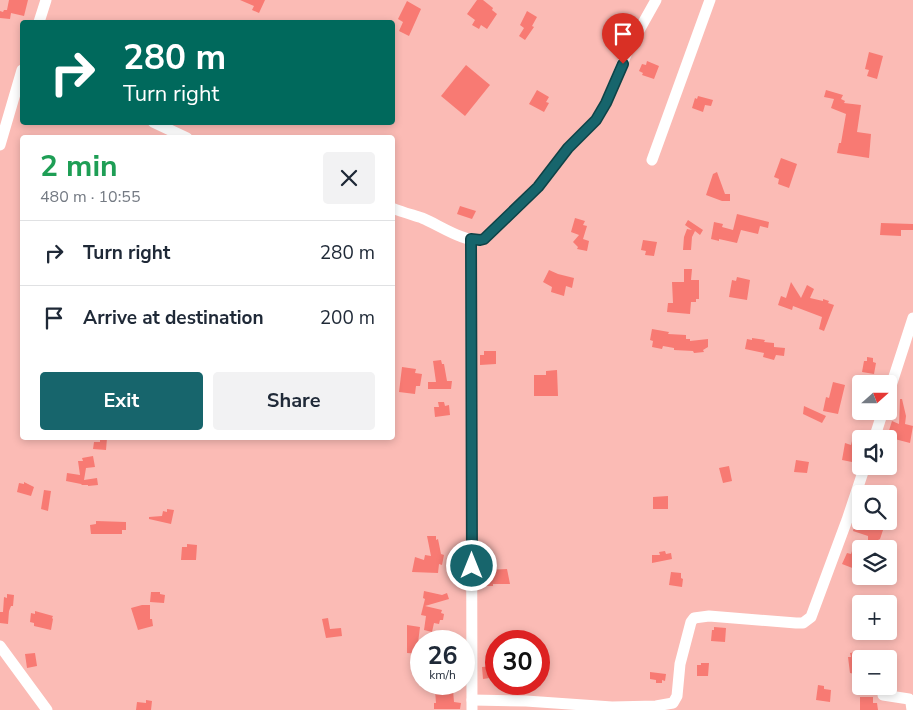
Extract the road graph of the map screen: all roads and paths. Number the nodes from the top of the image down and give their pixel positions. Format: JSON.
{"nodes":[{"id":1,"x":46,"y":0,"type":"edge"},
{"id":2,"x":656,"y":0,"type":"edge"},
{"id":3,"x":710,"y":0,"type":"edge"},
{"id":4,"x":40,"y":20,"type":"edge"},
{"id":5,"x":20,"y":77,"type":"edge"},
{"id":6,"x":159,"y":125,"type":"edge"},
{"id":7,"x":181,"y":135,"type":"edge"},
{"id":8,"x":0,"y":145,"type":"edge"},
{"id":9,"x":652,"y":160,"type":"dead end"},
{"id":10,"x":395,"y":209,"type":"edge"},
{"id":11,"x":471,"y":239,"type":"junction"},
{"id":12,"x":913,"y":318,"type":"edge"},
{"id":13,"x":895,"y":375,"type":"edge"},
{"id":14,"x":862,"y":475,"type":"edge"},
{"id":15,"x":0,"y":646,"type":"edge"},
{"id":16,"x":882,"y":695,"type":"dead end"},
{"id":17,"x":472,"y":705,"type":"edge"},
{"id":18,"x":47,"y":710,"type":"edge"},
{"id":19,"x":912,"y":710,"type":"edge"}],
"edges":[{"from":1,"to":4,"type":"street"},
{"from":2,"to":11,"type":"street"},
{"from":3,"to":9,"type":"street"},
{"from":5,"to":8,"type":"street"},
{"from":6,"to":7,"type":"street"},
{"from":10,"to":11,"type":"street"},
{"from":11,"to":17,"type":"street"},
{"from":12,"to":13,"type":"street"},
{"from":14,"to":17,"type":"street"},
{"from":15,"to":18,"type":"street"},
{"from":16,"to":19,"type":"street"}]}
